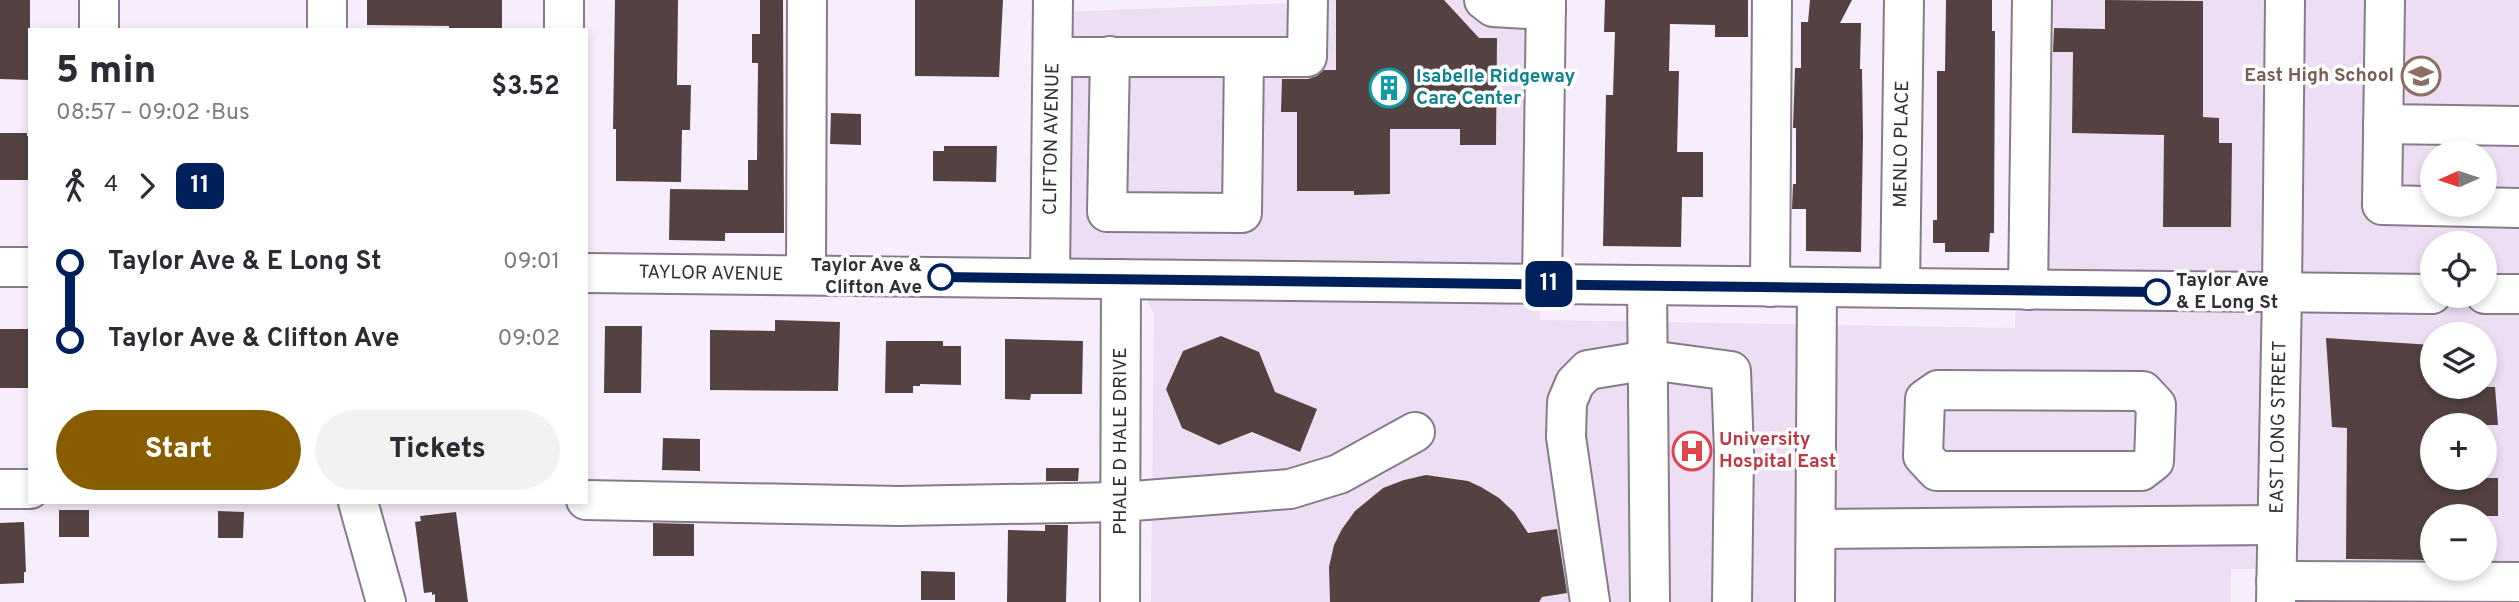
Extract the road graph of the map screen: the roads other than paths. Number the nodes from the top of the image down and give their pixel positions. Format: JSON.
{"nodes":[{"id":1,"x":100,"y":0,"type":"edge"},
{"id":2,"x":327,"y":0,"type":"edge"},
{"id":3,"x":564,"y":0,"type":"edge"},
{"id":4,"x":807,"y":0,"type":"edge"},
{"id":5,"x":1053,"y":0,"type":"edge"},
{"id":6,"x":1308,"y":0,"type":"edge"},
{"id":7,"x":1484,"y":0,"type":"edge"},
{"id":8,"x":1772,"y":0,"type":"edge"},
{"id":9,"x":1904,"y":0,"type":"edge"},
{"id":10,"x":2032,"y":0,"type":"edge"},
{"id":11,"x":2285,"y":0,"type":"edge"},
{"id":12,"x":2385,"y":0,"type":"edge"},
{"id":13,"x":1546,"y":5,"type":"edge"},
{"id":14,"x":99,"y":28,"type":"edge"},
{"id":15,"x":327,"y":28,"type":"edge"},
{"id":16,"x":564,"y":28,"type":"edge"},
{"id":17,"x":1110,"y":56,"type":"junction"},
{"id":18,"x":1053,"y":57,"type":"junction"},
{"id":19,"x":1244,"y":57,"type":"junction"},
{"id":20,"x":2383,"y":124,"type":"junction"},
{"id":21,"x":2519,"y":127,"type":"edge"},
{"id":22,"x":1052,"y":135,"type":"junction"},
{"id":23,"x":1108,"y":135,"type":"junction"},
{"id":24,"x":2519,"y":208,"type":"edge"},
{"id":25,"x":0,"y":267,"type":"edge"},
{"id":26,"x":28,"y":267,"type":"edge"},
{"id":27,"x":588,"y":272,"type":"edge"},
{"id":28,"x":806,"y":275,"type":"junction"},
{"id":29,"x":1051,"y":278,"type":"junction"},
{"id":30,"x":1121,"y":279,"type":"junction"},
{"id":31,"x":1542,"y":284,"type":"junction"},
{"id":32,"x":1647,"y":285,"type":"junction"},
{"id":33,"x":1770,"y":286,"type":"junction"},
{"id":34,"x":1817,"y":287,"type":"junction"},
{"id":35,"x":1900,"y":288,"type":"junction"},
{"id":36,"x":2028,"y":290,"type":"junction"},
{"id":37,"x":2283,"y":293,"type":"junction"},
{"id":38,"x":2420,"y":294,"type":"edge"},
{"id":39,"x":2497,"y":294,"type":"edge"},
{"id":40,"x":2519,"y":294,"type":"edge"},
{"id":41,"x":1649,"y":360,"type":"junction"},
{"id":42,"x":1415,"y":432,"type":"dead end"},
{"id":43,"x":2037,"y":472,"type":"joint"},
{"id":44,"x":0,"y":489,"type":"edge"},
{"id":45,"x":28,"y":489,"type":"edge"},
{"id":46,"x":588,"y":500,"type":"edge"},
{"id":47,"x":1121,"y":502,"type":"junction"},
{"id":48,"x":359,"y":504,"type":"edge"},
{"id":49,"x":2276,"y":525,"type":"junction"},
{"id":50,"x":1816,"y":529,"type":"junction"},
{"id":51,"x":2519,"y":582,"type":"edge"},
{"id":52,"x":2276,"y":592,"type":"edge"},
{"id":53,"x":386,"y":602,"type":"edge"},
{"id":54,"x":1120,"y":602,"type":"edge"},
{"id":55,"x":1590,"y":602,"type":"edge"},
{"id":56,"x":1650,"y":602,"type":"edge"},
{"id":57,"x":1732,"y":602,"type":"edge"},
{"id":58,"x":1815,"y":602,"type":"edge"}],
"edges":[{"from":1,"to":14,"type":"street"},
{"from":2,"to":15,"type":"street"},
{"from":3,"to":16,"type":"street"},
{"from":4,"to":28,"type":"street"},
{"from":5,"to":18,"type":"street","name":"CLIFTON AVENUE"},
{"from":6,"to":19,"type":"street"},
{"from":7,"to":13,"type":"street"},
{"from":8,"to":33,"type":"street"},
{"from":9,"to":35,"type":"street","name":"MENLO PLACE"},
{"from":10,"to":36,"type":"street"},
{"from":11,"to":37,"type":"street","name":"EAST LONG STREET"},
{"from":12,"to":20,"type":"street"},
{"from":13,"to":31,"type":"street"},
{"from":17,"to":18,"type":"street"},
{"from":17,"to":19,"type":"street"},
{"from":17,"to":23,"type":"street"},
{"from":18,"to":22,"type":"street","name":"CLIFTON AVENUE"},
{"from":19,"to":23,"type":"street"},
{"from":20,"to":21,"type":"street"},
{"from":20,"to":24,"type":"street"},
{"from":22,"to":23,"type":"street"},
{"from":22,"to":29,"type":"street","name":"CLIFTON AVENUE"},
{"from":25,"to":26,"type":"street"},
{"from":27,"to":28,"type":"street","name":"TAYLOR AVENUE"},
{"from":28,"to":29,"type":"street","name":"TAYLOR AVENUE"},
{"from":29,"to":30,"type":"street","name":"TAYLOR AVENUE"},
{"from":30,"to":31,"type":"street","name":"TAYLOR AVENUE"},
{"from":30,"to":47,"type":"street","name":"PHALE D HALE DRIVE"},
{"from":31,"to":32,"type":"street","name":"TAYLOR AVENUE"},
{"from":32,"to":33,"type":"street","name":"TAYLOR AVENUE"},
{"from":32,"to":41,"type":"street"},
{"from":33,"to":34,"type":"street","name":"TAYLOR AVENUE"},
{"from":34,"to":35,"type":"street","name":"TAYLOR AVENUE"},
{"from":34,"to":50,"type":"street"},
{"from":35,"to":36,"type":"street","name":"TAYLOR AVENUE"},
{"from":36,"to":37,"type":"street","name":"TAYLOR AVENUE"},
{"from":37,"to":38,"type":"street","name":"TAYLOR AVENUE"},
{"from":37,"to":49,"type":"street","name":"EAST LONG STREET"},
{"from":39,"to":40,"type":"street"},
{"from":41,"to":55,"type":"street"},
{"from":41,"to":56,"type":"street"},
{"from":41,"to":57,"type":"street"},
{"from":42,"to":47,"type":"street"},
{"from":43,"to":43,"type":"street"},
{"from":44,"to":45,"type":"street"},
{"from":46,"to":47,"type":"street"},
{"from":47,"to":54,"type":"street","name":"PHALE D HALE DRIVE"},
{"from":48,"to":53,"type":"street"},
{"from":49,"to":50,"type":"street"},
{"from":49,"to":52,"type":"street","name":"EAST LONG STREET"},
{"from":50,"to":58,"type":"street"},
{"from":51,"to":52,"type":"street"}]}
